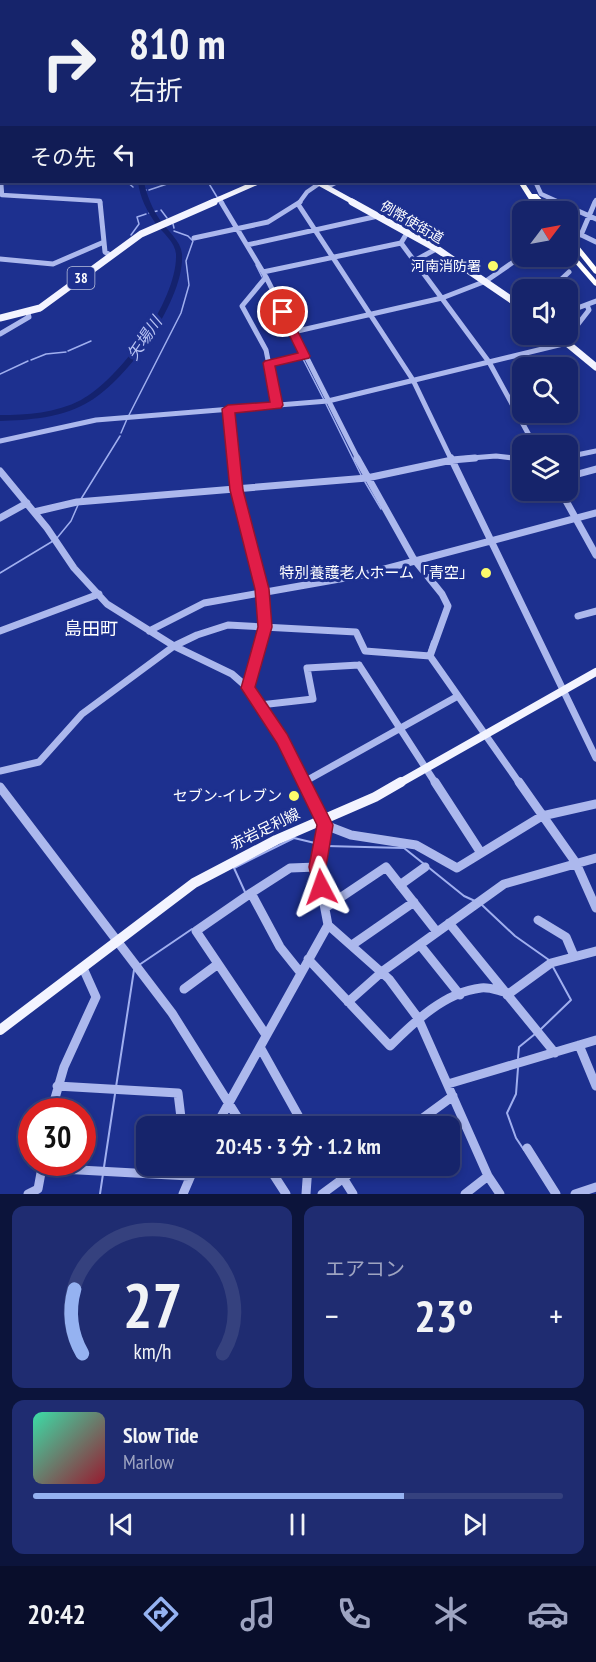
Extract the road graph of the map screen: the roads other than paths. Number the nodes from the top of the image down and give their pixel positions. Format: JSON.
{"nodes":[{"id":1,"x":1,"y":183,"type":"edge"},
{"id":2,"x":256,"y":183,"type":"edge"},
{"id":3,"x":522,"y":183,"type":"edge"},
{"id":4,"x":527,"y":183,"type":"edge"},
{"id":5,"x":536,"y":183,"type":"edge"},
{"id":6,"x":321,"y":184,"type":"edge"},
{"id":7,"x":534,"y":197,"type":"junction"},
{"id":8,"x":219,"y":199,"type":"junction"},
{"id":9,"x":596,"y":200,"type":"edge"},
{"id":10,"x":535,"y":201,"type":"edge"},
{"id":11,"x":538,"y":201,"type":"edge"},
{"id":12,"x":298,"y":204,"type":"junction"},
{"id":13,"x":378,"y":216,"type":"junction"},
{"id":14,"x":590,"y":216,"type":"junction"},
{"id":15,"x":596,"y":219,"type":"edge"},
{"id":16,"x":237,"y":229,"type":"junction"},
{"id":17,"x":316,"y":231,"type":"junction"},
{"id":18,"x":407,"y":233,"type":"junction"},
{"id":19,"x":578,"y":234,"type":"edge"},
{"id":20,"x":581,"y":235,"type":"junction"},
{"id":21,"x":194,"y":238,"type":"dead end"},
{"id":22,"x":104,"y":242,"type":"junction"},
{"id":23,"x":596,"y":242,"type":"edge"},
{"id":24,"x":401,"y":243,"type":"junction"},
{"id":25,"x":247,"y":245,"type":"junction"},
{"id":26,"x":436,"y":249,"type":"junction"},
{"id":27,"x":578,"y":250,"type":"edge"},
{"id":28,"x":110,"y":255,"type":"junction"},
{"id":29,"x":578,"y":256,"type":"edge"},
{"id":30,"x":333,"y":258,"type":"junction"},
{"id":31,"x":0,"y":259,"type":"edge"},
{"id":32,"x":414,"y":261,"type":"junction"},
{"id":33,"x":512,"y":263,"type":"edge"},
{"id":34,"x":578,"y":263,"type":"edge"},
{"id":35,"x":576,"y":267,"type":"edge"},
{"id":36,"x":568,"y":272,"type":"dead end"},
{"id":37,"x":596,"y":272,"type":"edge"},
{"id":38,"x":265,"y":275,"type":"junction"},
{"id":39,"x":596,"y":278,"type":"edge"},
{"id":40,"x":561,"y":279,"type":"edge"},
{"id":41,"x":486,"y":281,"type":"junction"},
{"id":42,"x":596,"y":284,"type":"edge"},
{"id":43,"x":596,"y":290,"type":"edge"},
{"id":44,"x":442,"y":298,"type":"junction"},
{"id":45,"x":511,"y":298,"type":"edge"},
{"id":46,"x":596,"y":301,"type":"edge"},
{"id":47,"x":587,"y":304,"type":"junction"},
{"id":48,"x":578,"y":308,"type":"edge"},
{"id":49,"x":28,"y":313,"type":"junction"},
{"id":50,"x":370,"y":314,"type":"junction"},
{"id":51,"x":0,"y":318,"type":"edge"},
{"id":52,"x":578,"y":325,"type":"edge"},
{"id":53,"x":293,"y":332,"type":"junction"},
{"id":54,"x":0,"y":334,"type":"edge"},
{"id":55,"x":554,"y":345,"type":"edge"},
{"id":56,"x":570,"y":345,"type":"edge"},
{"id":57,"x":305,"y":356,"type":"junction"},
{"id":58,"x":489,"y":362,"type":"junction"},
{"id":59,"x":269,"y":363,"type":"junction"},
{"id":60,"x":596,"y":367,"type":"edge"},
{"id":61,"x":413,"y":380,"type":"junction"},
{"id":62,"x":328,"y":401,"type":"junction"},
{"id":63,"x":277,"y":405,"type":"junction"},
{"id":64,"x":228,"y":409,"type":"junction"},
{"id":65,"x":529,"y":435,"type":"edge"},
{"id":66,"x":0,"y":441,"type":"edge"},
{"id":67,"x":596,"y":451,"type":"edge"},
{"id":68,"x":578,"y":455,"type":"edge"},
{"id":69,"x":512,"y":458,"type":"edge"},
{"id":70,"x":452,"y":460,"type":"junction"},
{"id":71,"x":596,"y":469,"type":"edge"},
{"id":72,"x":0,"y":471,"type":"edge"},
{"id":73,"x":578,"y":474,"type":"edge"},
{"id":74,"x":367,"y":478,"type":"junction"},
{"id":75,"x":237,"y":490,"type":"junction"},
{"id":76,"x":566,"y":501,"type":"edge"},
{"id":77,"x":27,"y":503,"type":"junction"},
{"id":78,"x":34,"y":512,"type":"junction"},
{"id":79,"x":596,"y":513,"type":"edge"},
{"id":80,"x":0,"y":518,"type":"edge"},
{"id":81,"x":575,"y":518,"type":"junction"},
{"id":82,"x":491,"y":539,"type":"junction"},
{"id":83,"x":596,"y":555,"type":"edge"},
{"id":84,"x":414,"y":560,"type":"junction"},
{"id":85,"x":262,"y":593,"type":"junction"},
{"id":86,"x":99,"y":594,"type":"junction"},
{"id":87,"x":596,"y":611,"type":"edge"},
{"id":88,"x":578,"y":616,"type":"dead end"},
{"id":89,"x":265,"y":627,"type":"junction"},
{"id":90,"x":0,"y":631,"type":"edge"},
{"id":91,"x":149,"y":631,"type":"junction"},
{"id":92,"x":174,"y":646,"type":"junction"},
{"id":93,"x":365,"y":651,"type":"junction"},
{"id":94,"x":430,"y":656,"type":"junction"},
{"id":95,"x":359,"y":665,"type":"junction"},
{"id":96,"x":596,"y":672,"type":"edge"},
{"id":97,"x":248,"y":688,"type":"junction"},
{"id":98,"x":564,"y":689,"type":"junction"},
{"id":99,"x":458,"y":696,"type":"junction"},
{"id":100,"x":260,"y":705,"type":"junction"},
{"id":101,"x":398,"y":729,"type":"junction"},
{"id":102,"x":485,"y":735,"type":"junction"},
{"id":103,"x":596,"y":758,"type":"edge"},
{"id":104,"x":425,"y":769,"type":"junction"},
{"id":105,"x":0,"y":771,"type":"edge"},
{"id":106,"x":304,"y":782,"type":"junction"},
{"id":107,"x":0,"y":787,"type":"edge"},
{"id":108,"x":596,"y":804,"type":"edge"},
{"id":109,"x":542,"y":816,"type":"junction"},
{"id":110,"x":324,"y":822,"type":"junction"},
{"id":111,"x":480,"y":853,"type":"junction"},
{"id":112,"x":596,"y":858,"type":"edge"},
{"id":113,"x":576,"y":863,"type":"junction"},
{"id":114,"x":317,"y":867,"type":"junction"},
{"id":115,"x":425,"y":867,"type":"dead end"},
{"id":116,"x":400,"y":885,"type":"junction"},
{"id":117,"x":251,"y":894,"type":"junction"},
{"id":118,"x":593,"y":897,"type":"edge"},
{"id":119,"x":414,"y":902,"type":"junction"},
{"id":120,"x":325,"y":908,"type":"junction"},
{"id":121,"x":596,"y":908,"type":"edge"},
{"id":122,"x":538,"y":920,"type":"dead end"},
{"id":123,"x":449,"y":923,"type":"junction"},
{"id":124,"x":328,"y":925,"type":"junction"},
{"id":125,"x":437,"y":932,"type":"junction"},
{"id":126,"x":117,"y":942,"type":"junction"},
{"id":127,"x":352,"y":945,"type":"junction"},
{"id":128,"x":420,"y":945,"type":"junction"},
{"id":129,"x":596,"y":951,"type":"edge"},
{"id":130,"x":574,"y":957,"type":"junction"},
{"id":131,"x":308,"y":959,"type":"junction"},
{"id":132,"x":218,"y":964,"type":"junction"},
{"id":133,"x":83,"y":968,"type":"junction"},
{"id":134,"x":383,"y":971,"type":"junction"},
{"id":135,"x":300,"y":972,"type":"junction"},
{"id":136,"x":184,"y":989,"type":"dead end"},
{"id":137,"x":505,"y":993,"type":"junction"},
{"id":138,"x":460,"y":995,"type":"junction"},
{"id":139,"x":348,"y":1002,"type":"junction"},
{"id":140,"x":418,"y":1018,"type":"junction"},
{"id":141,"x":0,"y":1030,"type":"edge"},
{"id":142,"x":266,"y":1035,"type":"junction"},
{"id":143,"x":596,"y":1040,"type":"edge"},
{"id":144,"x":579,"y":1045,"type":"junction"},
{"id":145,"x":260,"y":1047,"type":"junction"},
{"id":146,"x":555,"y":1053,"type":"junction"},
{"id":147,"x":448,"y":1084,"type":"junction"},
{"id":148,"x":57,"y":1086,"type":"junction"},
{"id":149,"x":596,"y":1086,"type":"edge"},
{"id":150,"x":453,"y":1096,"type":"junction"},
{"id":151,"x":54,"y":1098,"type":"edge"},
{"id":152,"x":229,"y":1103,"type":"junction"},
{"id":153,"x":180,"y":1116,"type":"edge"},
{"id":154,"x":222,"y":1116,"type":"edge"},
{"id":155,"x":237,"y":1116,"type":"edge"},
{"id":156,"x":298,"y":1116,"type":"edge"},
{"id":157,"x":426,"y":1116,"type":"edge"},
{"id":158,"x":527,"y":1148,"type":"dead end"},
{"id":159,"x":96,"y":1170,"type":"edge"},
{"id":160,"x":136,"y":1172,"type":"edge"},
{"id":161,"x":41,"y":1176,"type":"edge"},
{"id":162,"x":189,"y":1176,"type":"edge"},
{"id":163,"x":274,"y":1176,"type":"edge"},
{"id":164,"x":307,"y":1176,"type":"edge"},
{"id":165,"x":346,"y":1176,"type":"edge"},
{"id":166,"x":488,"y":1176,"type":"junction"},
{"id":167,"x":343,"y":1178,"type":"junction"},
{"id":168,"x":596,"y":1187,"type":"edge"},
{"id":169,"x":28,"y":1194,"type":"edge"},
{"id":170,"x":183,"y":1194,"type":"edge"},
{"id":171,"x":286,"y":1194,"type":"edge"},
{"id":172,"x":306,"y":1194,"type":"edge"},
{"id":173,"x":322,"y":1194,"type":"edge"},
{"id":174,"x":353,"y":1194,"type":"edge"},
{"id":175,"x":465,"y":1194,"type":"edge"},
{"id":176,"x":500,"y":1194,"type":"edge"},
{"id":177,"x":556,"y":1194,"type":"edge"},
{"id":178,"x":575,"y":1194,"type":"edge"}],
"edges":[{"from":1,"to":22,"type":"street"},
{"from":2,"to":8,"type":"main road","number":"38"},
{"from":3,"to":7,"type":"highway"},
{"from":4,"to":7,"type":"highway"},
{"from":5,"to":14,"type":"street"},
{"from":6,"to":12,"type":"street"},
{"from":6,"to":13,"type":"main road","name":"例幣使街道"},
{"from":7,"to":10,"type":"highway"},
{"from":7,"to":11,"type":"highway"},
{"from":8,"to":16,"type":"street"},
{"from":8,"to":28,"type":"main road","number":"38"},
{"from":9,"to":14,"type":"street"},
{"from":12,"to":16,"type":"street"},
{"from":12,"to":17,"type":"street"},
{"from":13,"to":17,"type":"street"},
{"from":13,"to":18,"type":"main road","name":"例幣使街道"},
{"from":14,"to":15,"type":"street"},
{"from":14,"to":20,"type":"street"},
{"from":16,"to":21,"type":"street"},
{"from":16,"to":25,"type":"street"},
{"from":17,"to":25,"type":"street"},
{"from":17,"to":30,"type":"street"},
{"from":18,"to":24,"type":"street"},
{"from":18,"to":26,"type":"main road","name":"例幣使街道"},
{"from":19,"to":20,"type":"street"},
{"from":20,"to":23,"type":"street"},
{"from":22,"to":28,"type":"street"},
{"from":22,"to":31,"type":"street"},
{"from":24,"to":30,"type":"street"},
{"from":24,"to":32,"type":"street"},
{"from":25,"to":38,"type":"street"},
{"from":26,"to":32,"type":"street"},
{"from":26,"to":41,"type":"main road","name":"例幣使街道"},
{"from":27,"to":37,"type":"highway"},
{"from":28,"to":49,"type":"main road","number":"38"},
{"from":29,"to":39,"type":"highway"},
{"from":30,"to":38,"type":"street"},
{"from":30,"to":50,"type":"street"},
{"from":32,"to":44,"type":"street"},
{"from":33,"to":41,"type":"street"},
{"from":34,"to":42,"type":"highway"},
{"from":35,"to":43,"type":"highway"},
{"from":36,"to":40,"type":"street"},
{"from":38,"to":53,"type":"street"},
{"from":38,"to":59,"type":"street"},
{"from":41,"to":44,"type":"street"},
{"from":41,"to":45,"type":"main road","name":"例幣使街道"},
{"from":44,"to":50,"type":"street"},
{"from":44,"to":58,"type":"street"},
{"from":46,"to":47,"type":"street"},
{"from":47,"to":48,"type":"street"},
{"from":47,"to":52,"type":"street"},
{"from":49,"to":51,"type":"main road","number":"38"},
{"from":49,"to":54,"type":"street"},
{"from":50,"to":53,"type":"street"},
{"from":50,"to":61,"type":"street"},
{"from":53,"to":57,"type":"street"},
{"from":55,"to":58,"type":"street"},
{"from":56,"to":60,"type":"main road"},
{"from":57,"to":59,"type":"street"},
{"from":57,"to":62,"type":"street"},
{"from":58,"to":61,"type":"street"},
{"from":58,"to":65,"type":"street"},
{"from":59,"to":63,"type":"street"},
{"from":61,"to":62,"type":"street"},
{"from":61,"to":70,"type":"street"},
{"from":62,"to":63,"type":"street"},
{"from":62,"to":74,"type":"street"},
{"from":63,"to":64,"type":"street"},
{"from":64,"to":66,"type":"street"},
{"from":64,"to":75,"type":"street"},
{"from":67,"to":68,"type":"street"},
{"from":69,"to":70,"type":"street"},
{"from":70,"to":74,"type":"street"},
{"from":70,"to":82,"type":"street"},
{"from":71,"to":73,"type":"street"},
{"from":72,"to":77,"type":"street"},
{"from":74,"to":75,"type":"street"},
{"from":74,"to":84,"type":"street"},
{"from":75,"to":78,"type":"street"},
{"from":75,"to":85,"type":"street"},
{"from":76,"to":81,"type":"street"},
{"from":77,"to":78,"type":"street"},
{"from":77,"to":80,"type":"street"},
{"from":78,"to":86,"type":"street"},
{"from":79,"to":81,"type":"street"},
{"from":81,"to":82,"type":"street"},
{"from":81,"to":83,"type":"street"},
{"from":82,"to":84,"type":"street"},
{"from":82,"to":98,"type":"street"},
{"from":84,"to":85,"type":"street"},
{"from":84,"to":94,"type":"street"},
{"from":85,"to":89,"type":"street"},
{"from":85,"to":91,"type":"street"},
{"from":86,"to":90,"type":"street"},
{"from":86,"to":91,"type":"street"},
{"from":87,"to":88,"type":"street"},
{"from":89,"to":92,"type":"street"},
{"from":89,"to":93,"type":"street"},
{"from":89,"to":97,"type":"street"},
{"from":91,"to":92,"type":"street"},
{"from":92,"to":97,"type":"street"},
{"from":92,"to":105,"type":"street"},
{"from":93,"to":94,"type":"street"},
{"from":93,"to":95,"type":"street"},
{"from":94,"to":99,"type":"street"},
{"from":95,"to":100,"type":"street"},
{"from":95,"to":101,"type":"street"},
{"from":96,"to":98,"type":"main road","name":"赤岩足利線"},
{"from":97,"to":100,"type":"street"},
{"from":98,"to":102,"type":"main road","name":"赤岩足利線"},
{"from":98,"to":103,"type":"street"},
{"from":99,"to":101,"type":"street"},
{"from":99,"to":102,"type":"street"},
{"from":100,"to":106,"type":"street"},
{"from":101,"to":104,"type":"street"},
{"from":101,"to":106,"type":"street"},
{"from":102,"to":104,"type":"main road","name":"赤岩足利線"},
{"from":102,"to":109,"type":"street"},
{"from":104,"to":110,"type":"main road","name":"赤岩足利線"},
{"from":104,"to":111,"type":"street"},
{"from":106,"to":110,"type":"street"},
{"from":107,"to":126,"type":"street"},
{"from":108,"to":109,"type":"street"},
{"from":109,"to":111,"type":"street"},
{"from":109,"to":113,"type":"street"},
{"from":110,"to":111,"type":"street"},
{"from":110,"to":114,"type":"street"},
{"from":110,"to":126,"type":"main road","name":"赤岩足利線"},
{"from":112,"to":113,"type":"street"},
{"from":113,"to":118,"type":"street"},
{"from":113,"to":123,"type":"street"},
{"from":114,"to":117,"type":"street"},
{"from":114,"to":120,"type":"street"},
{"from":115,"to":116,"type":"street"},
{"from":116,"to":119,"type":"street"},
{"from":116,"to":120,"type":"street"},
{"from":117,"to":132,"type":"street"},
{"from":117,"to":135,"type":"street"},
{"from":118,"to":121,"type":"street"},
{"from":119,"to":125,"type":"street"},
{"from":119,"to":127,"type":"street"},
{"from":120,"to":124,"type":"street"},
{"from":122,"to":130,"type":"street"},
{"from":123,"to":125,"type":"street"},
{"from":123,"to":137,"type":"street"},
{"from":124,"to":127,"type":"street"},
{"from":124,"to":131,"type":"street"},
{"from":125,"to":128,"type":"street"},
{"from":126,"to":133,"type":"main road","name":"赤岩足利線"},
{"from":126,"to":152,"type":"street"},
{"from":127,"to":134,"type":"street"},
{"from":128,"to":134,"type":"street"},
{"from":128,"to":138,"type":"street"},
{"from":129,"to":130,"type":"street"},
{"from":130,"to":137,"type":"street"},
{"from":131,"to":135,"type":"street"},
{"from":131,"to":139,"type":"street"},
{"from":132,"to":136,"type":"street"},
{"from":132,"to":142,"type":"street"},
{"from":133,"to":141,"type":"main road","name":"赤岩足利線"},
{"from":133,"to":148,"type":"street"},
{"from":134,"to":139,"type":"street"},
{"from":134,"to":140,"type":"street"},
{"from":135,"to":142,"type":"street"},
{"from":137,"to":138,"type":"street"},
{"from":137,"to":146,"type":"street"},
{"from":138,"to":140,"type":"street"},
{"from":139,"to":140,"type":"street"},
{"from":140,"to":147,"type":"street"},
{"from":142,"to":145,"type":"street"},
{"from":143,"to":144,"type":"street"},
{"from":144,"to":146,"type":"street"},
{"from":144,"to":149,"type":"street"},
{"from":145,"to":152,"type":"street"},
{"from":145,"to":156,"type":"street"},
{"from":146,"to":147,"type":"street"},
{"from":147,"to":150,"type":"street"},
{"from":148,"to":151,"type":"street"},
{"from":148,"to":153,"type":"street"},
{"from":150,"to":157,"type":"street"},
{"from":150,"to":166,"type":"street"},
{"from":152,"to":154,"type":"street"},
{"from":152,"to":155,"type":"street"},
{"from":158,"to":177,"type":"street"},
{"from":159,"to":160,"type":"street"},
{"from":161,"to":169,"type":"street"},
{"from":162,"to":170,"type":"street"},
{"from":163,"to":171,"type":"street"},
{"from":164,"to":172,"type":"street"},
{"from":165,"to":167,"type":"street"},
{"from":166,"to":175,"type":"street"},
{"from":166,"to":176,"type":"street"},
{"from":167,"to":173,"type":"street"},
{"from":167,"to":174,"type":"street"},
{"from":168,"to":178,"type":"street"}]}
